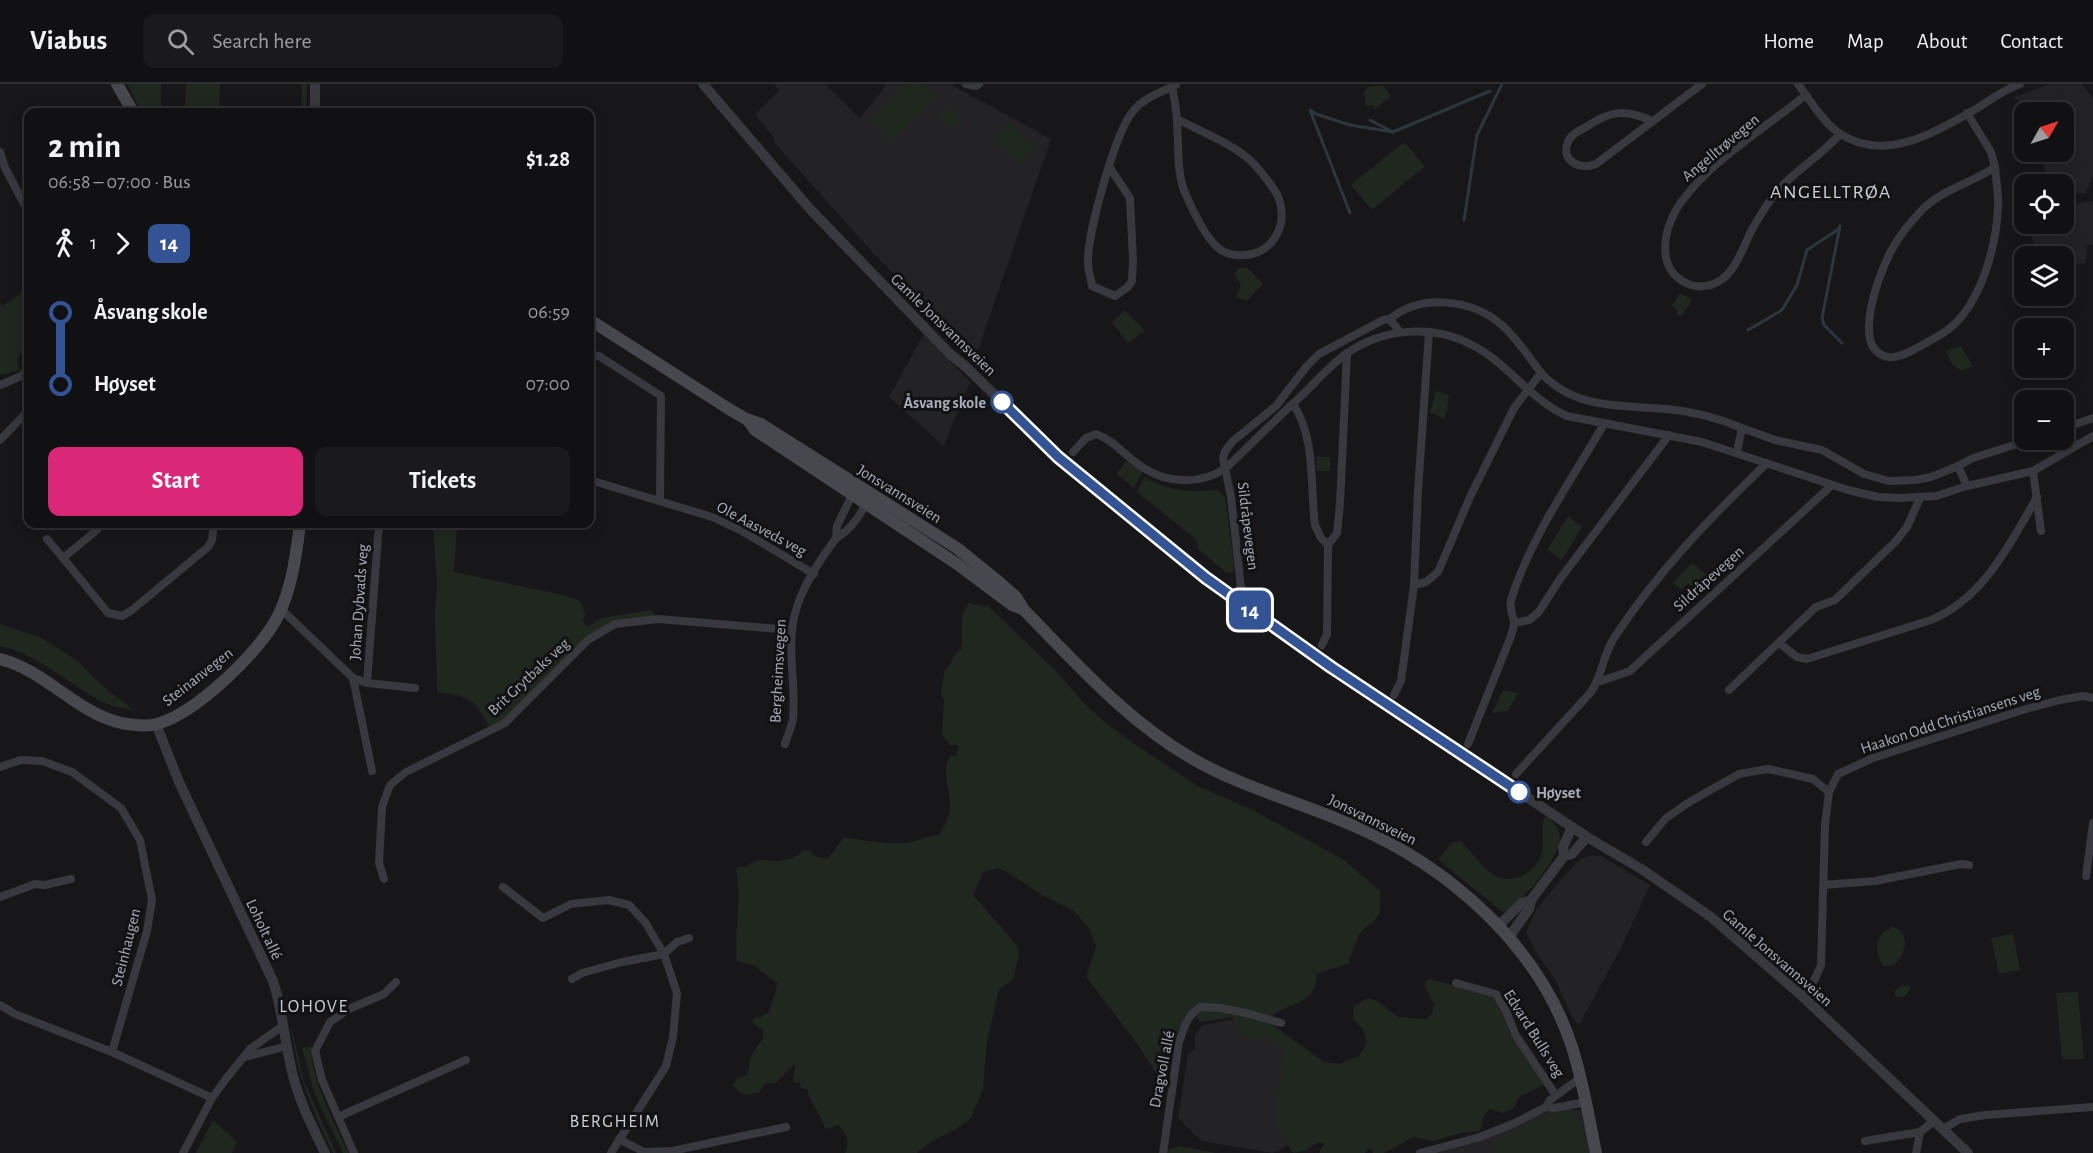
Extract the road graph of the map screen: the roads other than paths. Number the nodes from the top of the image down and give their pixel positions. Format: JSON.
{"nodes":[{"id":1,"x":117,"y":84,"type":"edge"},
{"id":2,"x":315,"y":84,"type":"edge"},
{"id":3,"x":703,"y":84,"type":"edge"},
{"id":4,"x":966,"y":84,"type":"edge"},
{"id":5,"x":980,"y":84,"type":"edge"},
{"id":6,"x":1702,"y":84,"type":"edge"},
{"id":7,"x":1798,"y":84,"type":"edge"},
{"id":8,"x":2020,"y":84,"type":"edge"},
{"id":9,"x":1175,"y":85,"type":"edge"},
{"id":10,"x":1806,"y":95,"type":"junction"},
{"id":11,"x":131,"y":108,"type":"edge"},
{"id":12,"x":315,"y":108,"type":"edge"},
{"id":13,"x":1967,"y":113,"type":"junction"},
{"id":14,"x":1177,"y":119,"type":"junction"},
{"id":15,"x":1652,"y":121,"type":"junction"},
{"id":16,"x":1840,"y":134,"type":"junction"},
{"id":17,"x":0,"y":152,"type":"edge"},
{"id":18,"x":1995,"y":167,"type":"junction"},
{"id":19,"x":1110,"y":168,"type":"junction"},
{"id":20,"x":24,"y":204,"type":"edge"},
{"id":21,"x":1390,"y":319,"type":"junction"},
{"id":22,"x":594,"y":323,"type":"edge"},
{"id":23,"x":1429,"y":332,"type":"junction"},
{"id":24,"x":1400,"y":333,"type":"junction"},
{"id":25,"x":1347,"y":353,"type":"junction"},
{"id":26,"x":594,"y":355,"type":"edge"},
{"id":27,"x":1541,"y":373,"type":"junction"},
{"id":28,"x":24,"y":374,"type":"edge"},
{"id":29,"x":0,"y":385,"type":"edge"},
{"id":30,"x":1528,"y":390,"type":"junction"},
{"id":31,"x":1293,"y":404,"type":"junction"},
{"id":32,"x":24,"y":415,"type":"edge"},
{"id":33,"x":2093,"y":418,"type":"edge"},
{"id":34,"x":746,"y":419,"type":"junction"},
{"id":35,"x":1604,"y":424,"type":"junction"},
{"id":36,"x":2074,"y":425,"type":"edge"},
{"id":37,"x":1742,"y":428,"type":"junction"},
{"id":38,"x":1670,"y":435,"type":"junction"},
{"id":39,"x":2093,"y":436,"type":"edge"},
{"id":40,"x":0,"y":440,"type":"edge"},
{"id":41,"x":2014,"y":445,"type":"edge"},
{"id":42,"x":1073,"y":452,"type":"dead end"},
{"id":43,"x":1737,"y":452,"type":"junction"},
{"id":44,"x":1767,"y":462,"type":"junction"},
{"id":45,"x":1958,"y":466,"type":"junction"},
{"id":46,"x":1226,"y":468,"type":"junction"},
{"id":47,"x":2033,"y":471,"type":"junction"},
{"id":48,"x":594,"y":481,"type":"edge"},
{"id":49,"x":1832,"y":485,"type":"junction"},
{"id":50,"x":1967,"y":486,"type":"junction"},
{"id":51,"x":866,"y":490,"type":"junction"},
{"id":52,"x":852,"y":495,"type":"junction"},
{"id":53,"x":2037,"y":497,"type":"junction"},
{"id":54,"x":1920,"y":498,"type":"junction"},
{"id":55,"x":660,"y":500,"type":"junction"},
{"id":56,"x":866,"y":504,"type":"junction"},
{"id":57,"x":214,"y":528,"type":"edge"},
{"id":58,"x":299,"y":528,"type":"edge"},
{"id":59,"x":380,"y":528,"type":"edge"},
{"id":60,"x":97,"y":530,"type":"dead end"},
{"id":61,"x":2041,"y":531,"type":"dead end"},
{"id":62,"x":836,"y":538,"type":"junction"},
{"id":63,"x":47,"y":539,"type":"dead end"},
{"id":64,"x":1328,"y":545,"type":"junction"},
{"id":65,"x":63,"y":558,"type":"junction"},
{"id":66,"x":814,"y":574,"type":"junction"},
{"id":67,"x":1414,"y":585,"type":"junction"},
{"id":68,"x":1241,"y":588,"type":"dead end"},
{"id":69,"x":281,"y":609,"type":"junction"},
{"id":70,"x":1024,"y":610,"type":"junction"},
{"id":71,"x":1514,"y":624,"type":"junction"},
{"id":72,"x":791,"y":630,"type":"junction"},
{"id":73,"x":1779,"y":643,"type":"junction"},
{"id":74,"x":1322,"y":645,"type":"dead end"},
{"id":75,"x":0,"y":659,"type":"edge"},
{"id":76,"x":353,"y":678,"type":"junction"},
{"id":77,"x":1598,"y":682,"type":"junction"},
{"id":78,"x":367,"y":683,"type":"junction"},
{"id":79,"x":414,"y":688,"type":"dead end"},
{"id":80,"x":1729,"y":690,"type":"dead end"},
{"id":81,"x":1394,"y":695,"type":"dead end"},
{"id":82,"x":2093,"y":698,"type":"edge"},
{"id":83,"x":156,"y":724,"type":"junction"},
{"id":84,"x":785,"y":744,"type":"dead end"},
{"id":85,"x":1468,"y":744,"type":"dead end"},
{"id":86,"x":0,"y":767,"type":"edge"},
{"id":87,"x":372,"y":771,"type":"dead end"},
{"id":88,"x":1516,"y":774,"type":"dead end"},
{"id":89,"x":1829,"y":792,"type":"junction"},
{"id":90,"x":2093,"y":823,"type":"edge"},
{"id":91,"x":1572,"y":827,"type":"junction"},
{"id":92,"x":1587,"y":837,"type":"junction"},
{"id":93,"x":1647,"y":842,"type":"dead end"},
{"id":94,"x":1564,"y":856,"type":"junction"},
{"id":95,"x":1969,"y":865,"type":"dead end"},
{"id":96,"x":2086,"y":876,"type":"dead end"},
{"id":97,"x":71,"y":879,"type":"dead end"},
{"id":98,"x":384,"y":879,"type":"dead end"},
{"id":99,"x":1823,"y":885,"type":"junction"},
{"id":100,"x":503,"y":887,"type":"dead end"},
{"id":101,"x":0,"y":897,"type":"edge"},
{"id":102,"x":1531,"y":900,"type":"junction"},
{"id":103,"x":1498,"y":926,"type":"junction"},
{"id":104,"x":1509,"y":937,"type":"junction"},
{"id":105,"x":689,"y":938,"type":"dead end"},
{"id":106,"x":664,"y":954,"type":"junction"},
{"id":107,"x":572,"y":979,"type":"dead end"},
{"id":108,"x":396,"y":982,"type":"dead end"},
{"id":109,"x":1456,"y":983,"type":"dead end"},
{"id":110,"x":1801,"y":995,"type":"junction"},
{"id":111,"x":0,"y":1005,"type":"edge"},
{"id":112,"x":1281,"y":1023,"type":"dead end"},
{"id":113,"x":284,"y":1025,"type":"junction"},
{"id":114,"x":287,"y":1046,"type":"junction"},
{"id":115,"x":112,"y":1052,"type":"junction"},
{"id":116,"x":245,"y":1057,"type":"junction"},
{"id":117,"x":466,"y":1060,"type":"dead end"},
{"id":118,"x":1580,"y":1078,"type":"junction"},
{"id":119,"x":1553,"y":1091,"type":"dead end"},
{"id":120,"x":212,"y":1098,"type":"junction"},
{"id":121,"x":1586,"y":1102,"type":"junction"},
{"id":122,"x":1546,"y":1107,"type":"junction"},
{"id":123,"x":2093,"y":1107,"type":"edge"},
{"id":124,"x":338,"y":1117,"type":"junction"},
{"id":125,"x":1934,"y":1121,"type":"junction"},
{"id":126,"x":786,"y":1127,"type":"dead end"},
{"id":127,"x":1943,"y":1129,"type":"junction"},
{"id":128,"x":1920,"y":1132,"type":"junction"},
{"id":129,"x":619,"y":1139,"type":"junction"},
{"id":130,"x":1865,"y":1141,"type":"dead end"},
{"id":131,"x":183,"y":1153,"type":"edge"},
{"id":132,"x":325,"y":1153,"type":"edge"},
{"id":133,"x":354,"y":1153,"type":"edge"},
{"id":134,"x":611,"y":1153,"type":"edge"},
{"id":135,"x":1163,"y":1153,"type":"edge"},
{"id":136,"x":1420,"y":1153,"type":"edge"},
{"id":137,"x":1596,"y":1153,"type":"edge"},
{"id":138,"x":1916,"y":1153,"type":"edge"},
{"id":139,"x":1968,"y":1153,"type":"edge"}],
"edges":[{"from":1,"to":11,"type":"main road"},
{"from":2,"to":12,"type":"street"},
{"from":3,"to":91,"type":"street","name":"Gamle Jonsvannsveien"},
{"from":4,"to":5,"type":"street"},
{"from":6,"to":15,"type":"street"},
{"from":7,"to":10,"type":"street"},
{"from":8,"to":13,"type":"street"},
{"from":9,"to":14,"type":"street"},
{"from":9,"to":19,"type":"street"},
{"from":10,"to":16,"type":"street"},
{"from":10,"to":16,"type":"street","name":"Angelltrøvegen"},
{"from":13,"to":16,"type":"street"},
{"from":13,"to":18,"type":"street"},
{"from":14,"to":14,"type":"street"},
{"from":15,"to":15,"type":"street"},
{"from":17,"to":20,"type":"street"},
{"from":18,"to":18,"type":"street"},
{"from":19,"to":19,"type":"street"},
{"from":21,"to":24,"type":"street"},
{"from":21,"to":27,"type":"street","name":"Sildråpevegen"},
{"from":21,"to":46,"type":"street","name":"Sildråpevegen"},
{"from":22,"to":34,"type":"main road","name":"Jonsvannsveien"},
{"from":23,"to":24,"type":"street","name":"Sildråpevegen"},
{"from":23,"to":30,"type":"street","name":"Sildråpevegen"},
{"from":23,"to":67,"type":"street"},
{"from":24,"to":25,"type":"street","name":"Sildråpevegen"},
{"from":25,"to":31,"type":"street","name":"Sildråpevegen"},
{"from":25,"to":64,"type":"street"},
{"from":26,"to":55,"type":"street"},
{"from":27,"to":30,"type":"street"},
{"from":27,"to":37,"type":"street","name":"Sildråpevegen"},
{"from":28,"to":29,"type":"street"},
{"from":30,"to":35,"type":"street","name":"Sildråpevegen"},
{"from":30,"to":67,"type":"street"},
{"from":31,"to":46,"type":"street","name":"Sildråpevegen"},
{"from":31,"to":64,"type":"street"},
{"from":32,"to":40,"type":"street"},
{"from":33,"to":36,"type":"street"},
{"from":34,"to":51,"type":"main road","name":"Jonsvannsveien"},
{"from":34,"to":52,"type":"main road","name":"Jonsvannsveien"},
{"from":35,"to":38,"type":"street","name":"Sildråpevegen"},
{"from":35,"to":71,"type":"street"},
{"from":37,"to":43,"type":"street"},
{"from":37,"to":45,"type":"street","name":"Sildråpevegen"},
{"from":38,"to":43,"type":"street","name":"Sildråpevegen"},
{"from":38,"to":71,"type":"street"},
{"from":39,"to":47,"type":"street","name":"Sildråpevegen"},
{"from":41,"to":45,"type":"street","name":"Sildråpevegen"},
{"from":42,"to":46,"type":"street","name":"Sildråpevegen"},
{"from":43,"to":44,"type":"street","name":"Sildråpevegen"},
{"from":44,"to":49,"type":"street","name":"Sildråpevegen"},
{"from":44,"to":77,"type":"street","name":"Sildråpevegen"},
{"from":45,"to":50,"type":"street"},
{"from":46,"to":68,"type":"street","name":"Sildråpevegen"},
{"from":47,"to":50,"type":"street","name":"Sildråpevegen"},
{"from":47,"to":53,"type":"street"},
{"from":48,"to":55,"type":"street","name":"Ole Aasveds veg"},
{"from":49,"to":54,"type":"street","name":"Sildråpevegen"},
{"from":49,"to":77,"type":"street","name":"Sildråpevegen"},
{"from":50,"to":54,"type":"street","name":"Sildråpevegen"},
{"from":51,"to":52,"type":"street"},
{"from":51,"to":56,"type":"street"},
{"from":51,"to":70,"type":"main road","name":"Jonsvannsveien"},
{"from":52,"to":56,"type":"main road","name":"Jonsvannsveien"},
{"from":52,"to":62,"type":"street","name":"Bergheimsvegen"},
{"from":53,"to":61,"type":"street"},
{"from":53,"to":73,"type":"street"},
{"from":54,"to":73,"type":"street"},
{"from":55,"to":66,"type":"street","name":"Ole Aasveds veg"},
{"from":56,"to":62,"type":"street","name":"Bergheimsvegen"},
{"from":56,"to":70,"type":"main road","name":"Jonsvannsveien"},
{"from":57,"to":65,"type":"street"},
{"from":58,"to":69,"type":"main road","name":"Steinanvegen"},
{"from":59,"to":78,"type":"street","name":"Johan Dybvads veg"},
{"from":60,"to":65,"type":"street"},
{"from":62,"to":66,"type":"street","name":"Bergheimsvegen"},
{"from":63,"to":65,"type":"street"},
{"from":64,"to":74,"type":"street"},
{"from":66,"to":72,"type":"street","name":"Bergheimsvegen"},
{"from":67,"to":81,"type":"street"},
{"from":69,"to":76,"type":"street","name":"Johan Dybvads veg"},
{"from":69,"to":83,"type":"main road","name":"Steinanvegen"},
{"from":70,"to":103,"type":"main road","name":"Jonsvannsveien"},
{"from":71,"to":85,"type":"street"},
{"from":72,"to":84,"type":"street","name":"Bergheimsvegen"},
{"from":72,"to":98,"type":"street","name":"Brit Grytbaks veg"},
{"from":73,"to":80,"type":"street"},
{"from":75,"to":83,"type":"main road","name":"Steinanvegen"},
{"from":76,"to":78,"type":"street","name":"Johan Dybvads veg"},
{"from":76,"to":87,"type":"street","name":"Johan Dybvads veg"},
{"from":77,"to":88,"type":"street","name":"Sildråpevegen"},
{"from":78,"to":79,"type":"street","name":"Johan Dybvads veg"},
{"from":82,"to":89,"type":"street","name":"Haakon Odd Christiansens veg"},
{"from":83,"to":113,"type":"street","name":"Loholt allé"},
{"from":86,"to":115,"type":"street","name":"Steinhaugen"},
{"from":89,"to":93,"type":"street"},
{"from":89,"to":99,"type":"street"},
{"from":90,"to":96,"type":"street"},
{"from":91,"to":92,"type":"street","name":"Gamle Jonsvannsveien"},
{"from":91,"to":94,"type":"street"},
{"from":92,"to":94,"type":"street"},
{"from":92,"to":110,"type":"street","name":"Gamle Jonsvannsveien"},
{"from":94,"to":102,"type":"street"},
{"from":95,"to":99,"type":"street"},
{"from":97,"to":101,"type":"street"},
{"from":99,"to":110,"type":"street"},
{"from":100,"to":106,"type":"street"},
{"from":102,"to":103,"type":"street"},
{"from":102,"to":104,"type":"street"},
{"from":103,"to":104,"type":"main road","name":"Jonsvannsveien"},
{"from":104,"to":118,"type":"main road","name":"Jonsvannsveien"},
{"from":105,"to":106,"type":"street"},
{"from":106,"to":107,"type":"street"},
{"from":106,"to":129,"type":"street"},
{"from":108,"to":124,"type":"street"},
{"from":109,"to":119,"type":"street","name":"Edvard Bulls veg"},
{"from":110,"to":125,"type":"street","name":"Gamle Jonsvannsveien"},
{"from":111,"to":115,"type":"street"},
{"from":112,"to":135,"type":"street","name":"Dragvoll allé"},
{"from":113,"to":114,"type":"street","name":"Loholt allé"},
{"from":113,"to":116,"type":"street"},
{"from":114,"to":116,"type":"street"},
{"from":114,"to":132,"type":"street","name":"Loholt allé"},
{"from":115,"to":120,"type":"street"},
{"from":116,"to":120,"type":"street"},
{"from":117,"to":124,"type":"street"},
{"from":118,"to":121,"type":"main road","name":"Jonsvannsveien"},
{"from":118,"to":122,"type":"street","name":"Edvard Bulls veg"},
{"from":120,"to":131,"type":"street"},
{"from":121,"to":122,"type":"street","name":"Edvard Bulls veg"},
{"from":121,"to":137,"type":"main road","name":"Jonsvannsveien"},
{"from":122,"to":136,"type":"street","name":"Edvard Bulls veg"},
{"from":123,"to":127,"type":"street"},
{"from":124,"to":133,"type":"street"},
{"from":125,"to":127,"type":"street","name":"Gamle Jonsvannsveien"},
{"from":125,"to":128,"type":"street"},
{"from":126,"to":129,"type":"street"},
{"from":127,"to":139,"type":"street","name":"Gamle Jonsvannsveien"},
{"from":128,"to":130,"type":"street"},
{"from":128,"to":138,"type":"street"},
{"from":129,"to":134,"type":"street"}]}
